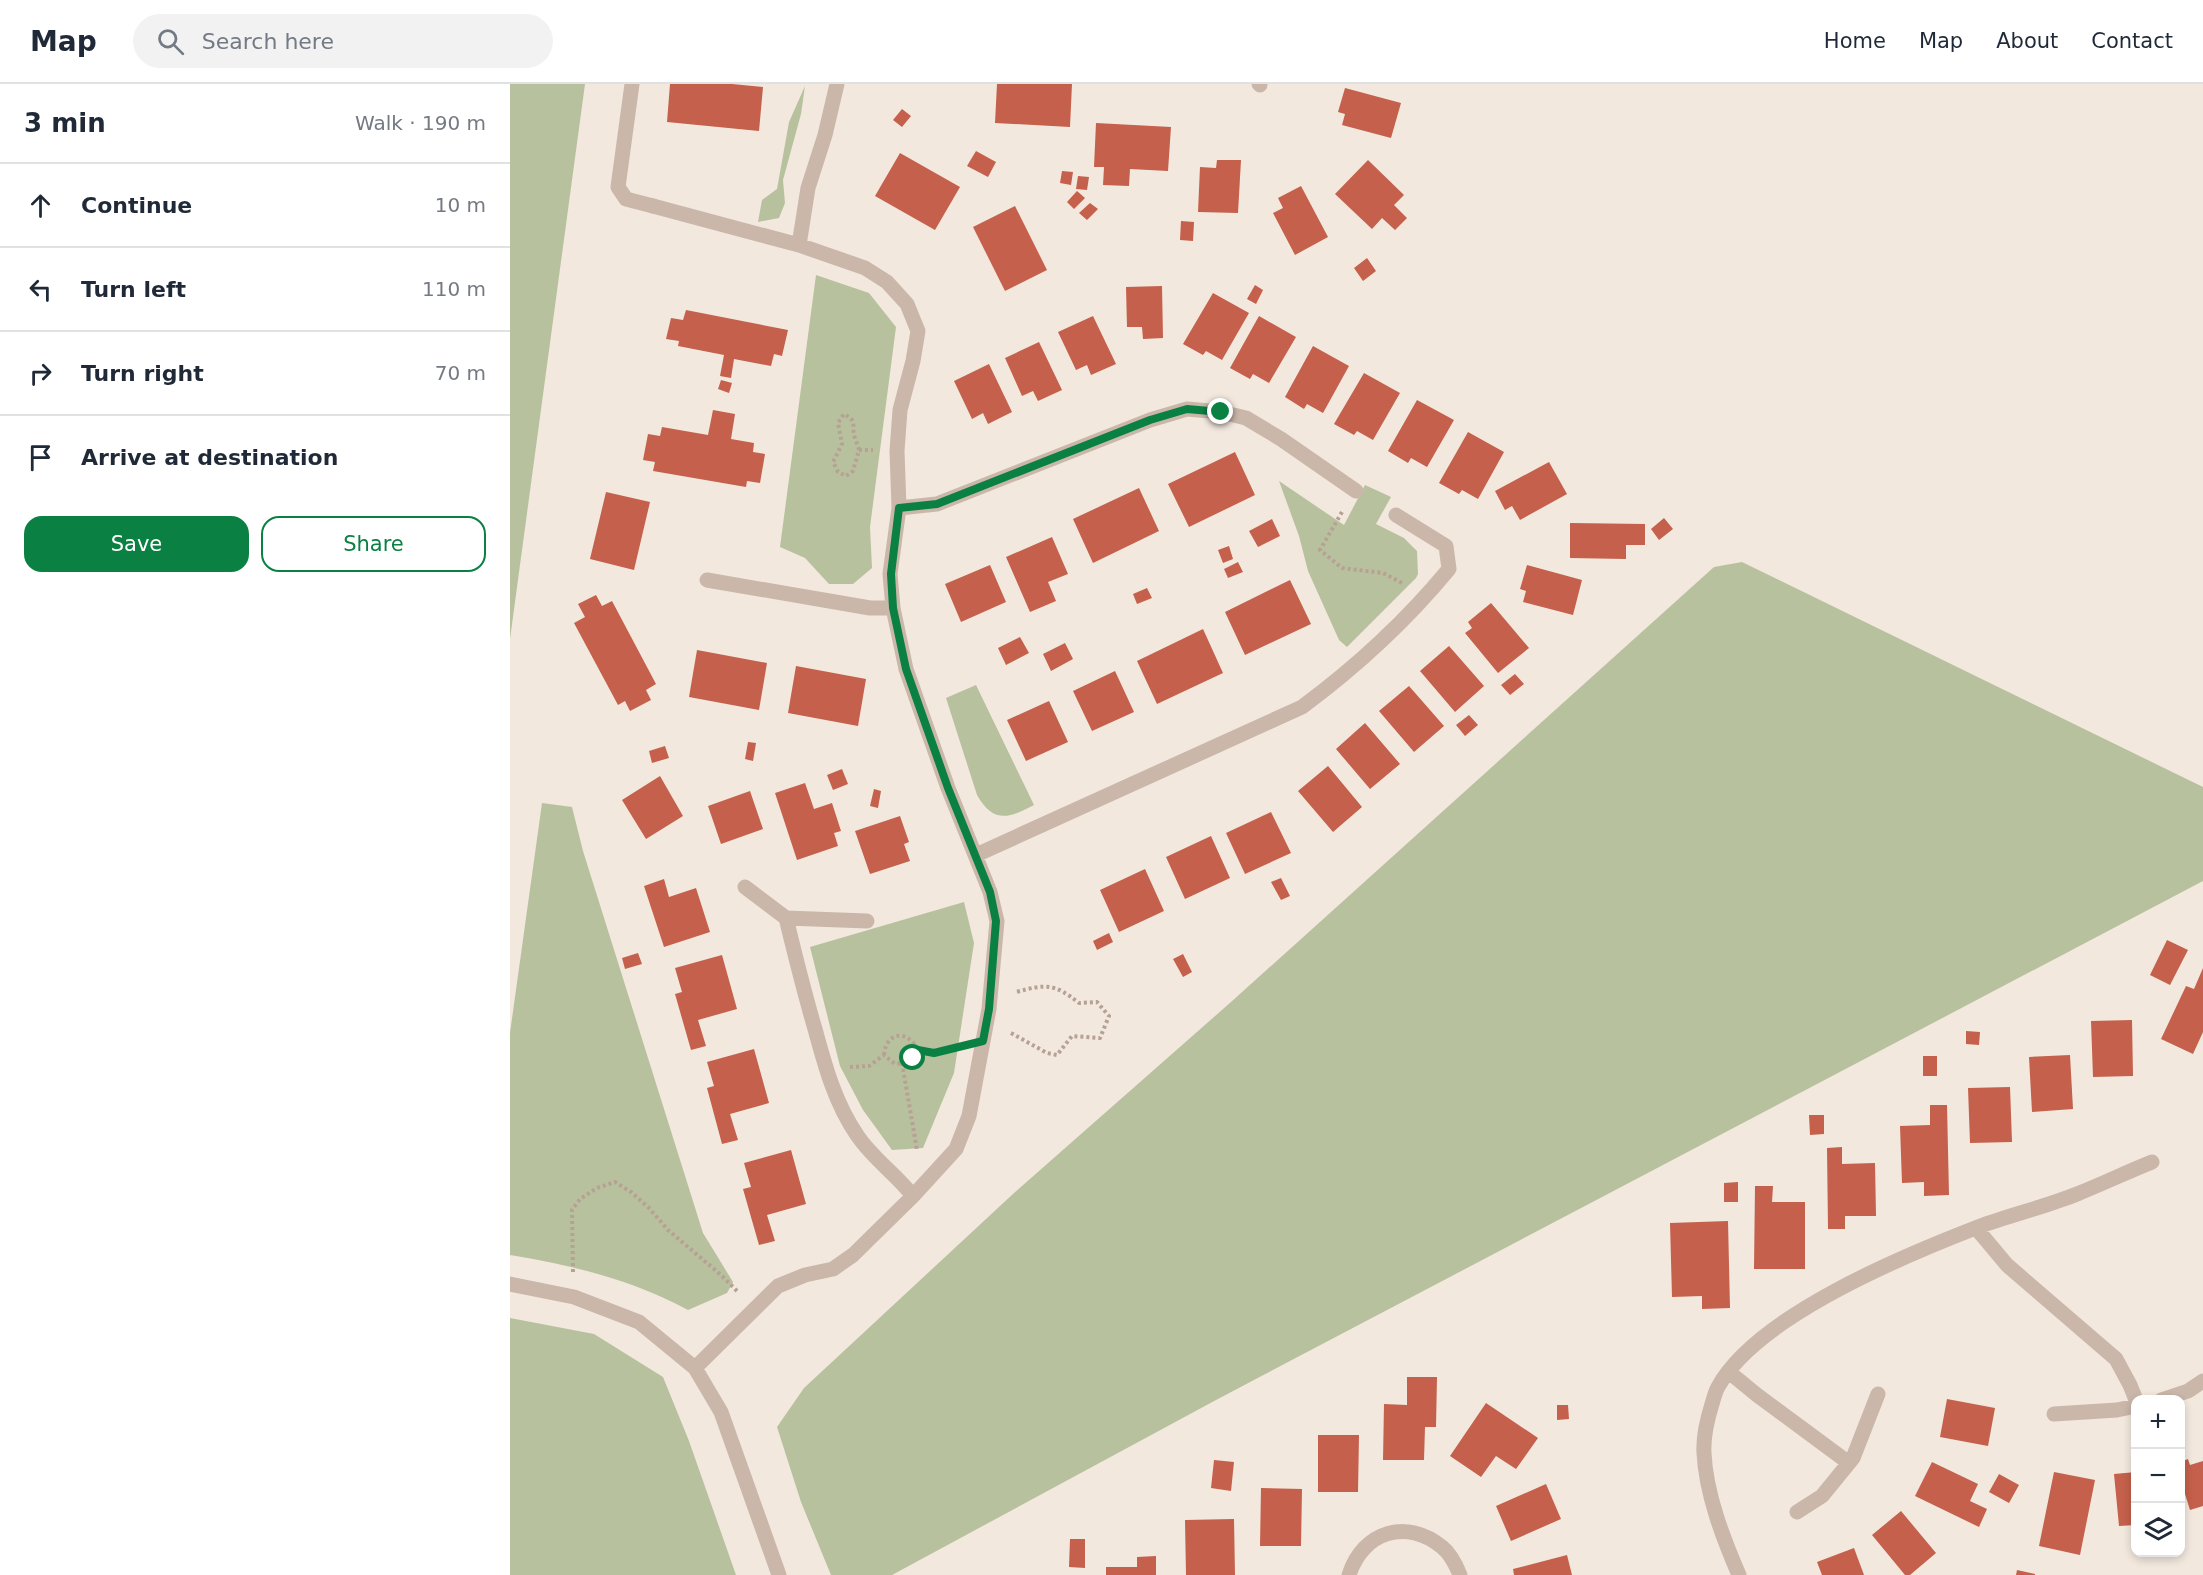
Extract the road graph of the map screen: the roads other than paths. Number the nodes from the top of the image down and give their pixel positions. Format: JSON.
{"nodes":[{"id":1,"x":632,"y":84,"type":"edge"},
{"id":2,"x":837,"y":84,"type":"edge"},
{"id":3,"x":799,"y":246,"type":"junction"},
{"id":4,"x":1356,"y":491,"type":"dead end"},
{"id":5,"x":899,"y":508,"type":"junction"},
{"id":6,"x":1396,"y":515,"type":"dead end"},
{"id":7,"x":707,"y":580,"type":"dead end"},
{"id":8,"x":893,"y":608,"type":"junction"},
{"id":9,"x":976,"y":855,"type":"junction"},
{"id":10,"x":745,"y":886,"type":"dead end"},
{"id":11,"x":786,"y":918,"type":"junction"},
{"id":12,"x":867,"y":921,"type":"dead end"},
{"id":13,"x":2152,"y":1162,"type":"dead end"},
{"id":14,"x":913,"y":1196,"type":"junction"},
{"id":15,"x":1976,"y":1228,"type":"junction"},
{"id":16,"x":510,"y":1284,"type":"edge"},
{"id":17,"x":695,"y":1368,"type":"junction"},
{"id":18,"x":1729,"y":1372,"type":"junction"},
{"id":19,"x":2203,"y":1381,"type":"edge"},
{"id":20,"x":1878,"y":1394,"type":"dead end"},
{"id":21,"x":2134,"y":1395,"type":"edge"},
{"id":22,"x":2174,"y":1395,"type":"edge"},
{"id":23,"x":2131,"y":1407,"type":"edge"},
{"id":24,"x":2054,"y":1414,"type":"dead end"},
{"id":25,"x":1849,"y":1463,"type":"junction"},
{"id":26,"x":1797,"y":1512,"type":"dead end"},
{"id":27,"x":779,"y":1575,"type":"edge"},
{"id":28,"x":1349,"y":1575,"type":"edge"},
{"id":29,"x":1460,"y":1575,"type":"edge"},
{"id":30,"x":1739,"y":1575,"type":"edge"}],
"edges":[{"from":1,"to":3,"type":"street"},
{"from":2,"to":3,"type":"street"},
{"from":3,"to":5,"type":"street"},
{"from":4,"to":5,"type":"street"},
{"from":5,"to":8,"type":"street"},
{"from":6,"to":9,"type":"street"},
{"from":7,"to":8,"type":"street"},
{"from":8,"to":9,"type":"street"},
{"from":9,"to":14,"type":"street"},
{"from":10,"to":11,"type":"street"},
{"from":11,"to":12,"type":"street"},
{"from":11,"to":14,"type":"street"},
{"from":13,"to":15,"type":"street"},
{"from":14,"to":17,"type":"street"},
{"from":15,"to":18,"type":"street"},
{"from":15,"to":21,"type":"street"},
{"from":16,"to":17,"type":"street"},
{"from":17,"to":27,"type":"street"},
{"from":18,"to":25,"type":"street"},
{"from":18,"to":30,"type":"street"},
{"from":19,"to":22,"type":"street"},
{"from":20,"to":25,"type":"street"},
{"from":23,"to":24,"type":"street"},
{"from":25,"to":26,"type":"street"},
{"from":28,"to":29,"type":"street"}]}
